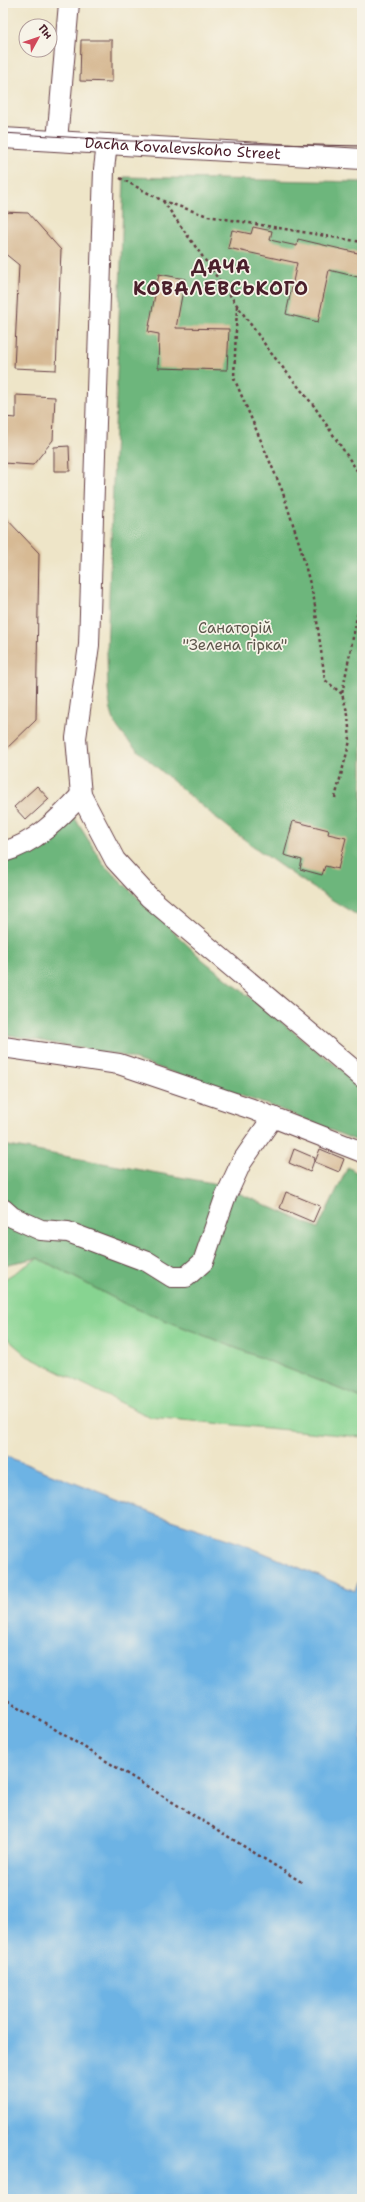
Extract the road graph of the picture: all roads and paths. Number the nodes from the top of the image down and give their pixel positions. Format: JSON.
{"nodes":[{"id":1,"x":69,"y":3,"type":"edge"},
{"id":2,"x":3,"y":138,"type":"edge"},
{"id":3,"x":58,"y":141,"type":"junction"},
{"id":4,"x":107,"y":144,"type":"junction"},
{"id":5,"x":362,"y":159,"type":"edge"},
{"id":6,"x":104,"y":169,"type":"junction"},
{"id":7,"x":163,"y":201,"type":"junction"},
{"id":8,"x":362,"y":242,"type":"edge"},
{"id":9,"x":237,"y":306,"type":"junction"},
{"id":10,"x":362,"y":478,"type":"edge"},
{"id":11,"x":362,"y":591,"type":"edge"},
{"id":12,"x":342,"y":694,"type":"junction"},
{"id":13,"x":81,"y":796,"type":"junction"},
{"id":14,"x":335,"y":798,"type":"dead end"},
{"id":15,"x":3,"y":852,"type":"edge"},
{"id":16,"x":3,"y":1047,"type":"edge"},
{"id":17,"x":362,"y":1077,"type":"edge"},
{"id":18,"x":273,"y":1117,"type":"junction"},
{"id":19,"x":362,"y":1152,"type":"edge"},
{"id":20,"x":3,"y":1209,"type":"edge"},
{"id":21,"x":3,"y":1698,"type":"edge"},
{"id":22,"x":303,"y":1883,"type":"dead end"}],
"edges":[{"from":1,"to":3,"type":"street"},
{"from":2,"to":3,"type":"street","name":"Dacha Kovalevskoho Street"},
{"from":3,"to":4,"type":"street","name":"Dacha Kovalevskoho Street"},
{"from":4,"to":5,"type":"street","name":"Dacha Kovalevskoho Street"},
{"from":4,"to":6,"type":"street"},
{"from":6,"to":7,"type":"path"},
{"from":6,"to":13,"type":"street"},
{"from":7,"to":8,"type":"path"},
{"from":7,"to":9,"type":"path"},
{"from":9,"to":10,"type":"path"},
{"from":9,"to":12,"type":"path"},
{"from":11,"to":12,"type":"path"},
{"from":12,"to":14,"type":"path"},
{"from":13,"to":15,"type":"street"},
{"from":13,"to":17,"type":"street"},
{"from":16,"to":18,"type":"street"},
{"from":18,"to":19,"type":"street"},
{"from":18,"to":20,"type":"street"},
{"from":21,"to":22,"type":"path"}]}
